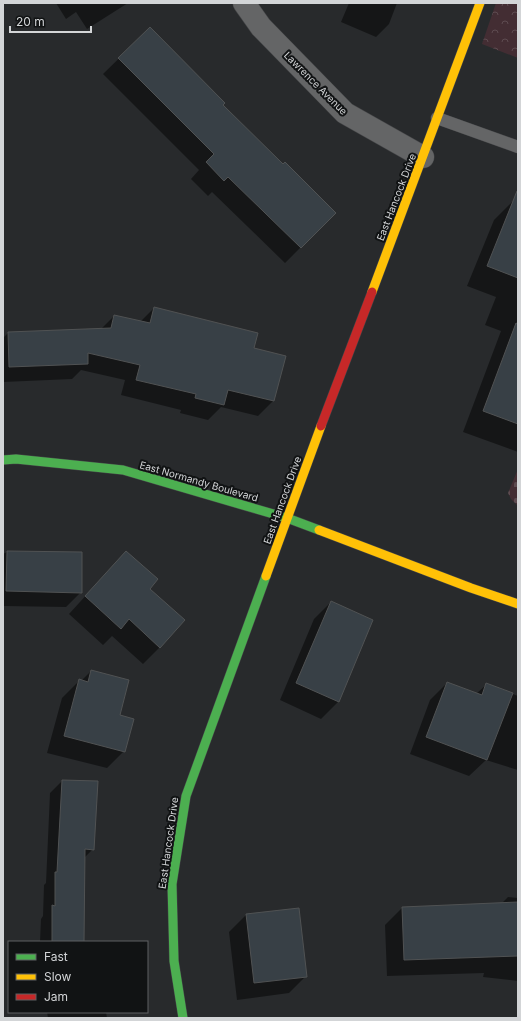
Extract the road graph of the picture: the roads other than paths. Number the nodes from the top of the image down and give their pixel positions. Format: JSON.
{"nodes":[{"id":1,"x":244,"y":3,"type":"edge"},
{"id":2,"x":480,"y":3,"type":"edge"},
{"id":3,"x":438,"y":118,"type":"junction"},
{"id":4,"x":518,"y":147,"type":"edge"},
{"id":5,"x":423,"y":157,"type":"junction"},
{"id":6,"x":3,"y":460,"type":"edge"},
{"id":7,"x":286,"y":518,"type":"junction"},
{"id":8,"x":518,"y":604,"type":"edge"},
{"id":9,"x":183,"y":1018,"type":"edge"}],
"edges":[{"from":1,"to":5,"type":"street","name":"Lawrence Avenue"},
{"from":2,"to":3,"type":"street","name":"East Hancock Drive"},
{"from":3,"to":4,"type":"lane"},
{"from":3,"to":5,"type":"street","name":"East Hancock Drive"},
{"from":5,"to":7,"type":"street","name":"East Hancock Drive"},
{"from":6,"to":7,"type":"street","name":"East Normandy Boulevard"},
{"from":7,"to":8,"type":"street","name":"East Normandy Boulevard"},
{"from":7,"to":9,"type":"street","name":"East Hancock Drive"}]}
